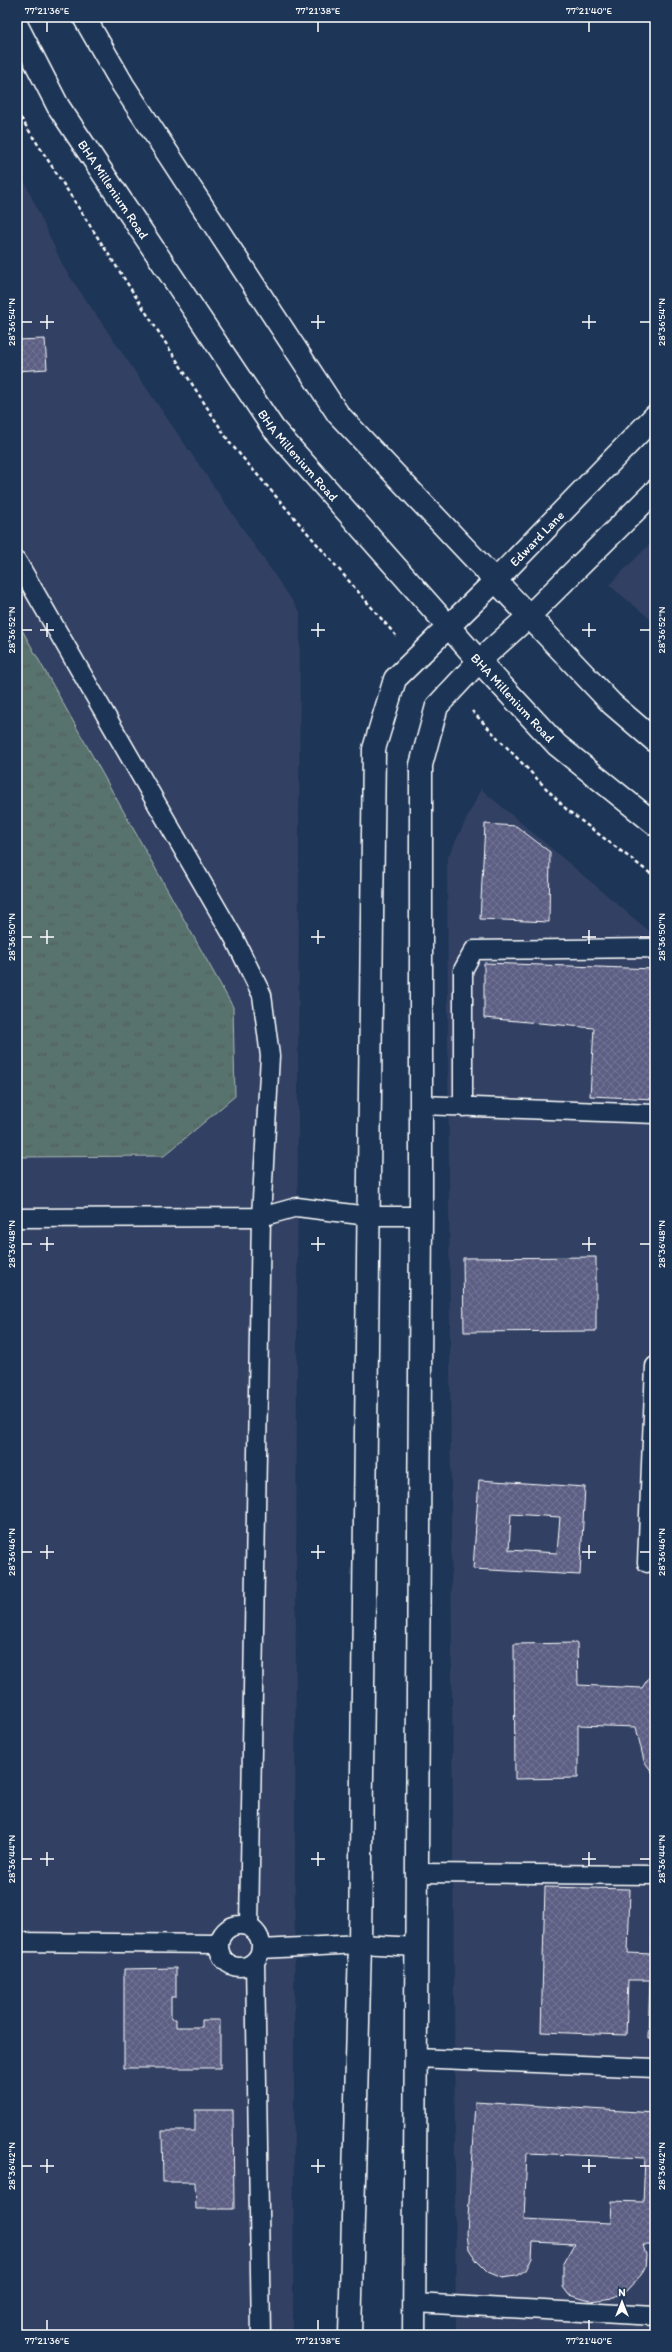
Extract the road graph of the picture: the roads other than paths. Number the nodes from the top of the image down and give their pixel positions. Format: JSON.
{"nodes":[{"id":1,"x":84,"y":17,"type":"edge"},
{"id":2,"x":17,"y":26,"type":"edge"},
{"id":3,"x":655,"y":416,"type":"edge"},
{"id":4,"x":655,"y":492,"type":"edge"},
{"id":5,"x":17,"y":561,"type":"edge"},
{"id":6,"x":495,"y":580,"type":"junction"},
{"id":7,"x":529,"y":616,"type":"junction"},
{"id":8,"x":449,"y":625,"type":"junction"},
{"id":9,"x":479,"y":661,"type":"junction"},
{"id":10,"x":655,"y":740,"type":"edge"},
{"id":11,"x":655,"y":824,"type":"edge"},
{"id":12,"x":655,"y":952,"type":"edge"},
{"id":13,"x":420,"y":1105,"type":"junction"},
{"id":14,"x":464,"y":1107,"type":"junction"},
{"id":15,"x":655,"y":1114,"type":"edge"},
{"id":16,"x":368,"y":1216,"type":"junction"},
{"id":17,"x":421,"y":1216,"type":"junction"},
{"id":18,"x":261,"y":1217,"type":"junction"},
{"id":19,"x":17,"y":1218,"type":"edge"},
{"id":20,"x":655,"y":1366,"type":"edge"},
{"id":21,"x":647,"y":1563,"type":"dead end"},
{"id":22,"x":417,"y":1873,"type":"junction"},
{"id":23,"x":655,"y":1875,"type":"edge"},
{"id":24,"x":249,"y":1926,"type":"junction"},
{"id":25,"x":17,"y":1942,"type":"edge"},
{"id":26,"x":218,"y":1944,"type":"junction"},
{"id":27,"x":360,"y":1944,"type":"junction"},
{"id":28,"x":417,"y":1946,"type":"junction"},
{"id":29,"x":258,"y":1955,"type":"junction"},
{"id":30,"x":416,"y":2058,"type":"junction"},
{"id":31,"x":655,"y":2068,"type":"edge"},
{"id":32,"x":415,"y":2303,"type":"junction"},
{"id":33,"x":655,"y":2316,"type":"edge"},
{"id":34,"x":261,"y":2335,"type":"edge"},
{"id":35,"x":350,"y":2335,"type":"edge"},
{"id":36,"x":414,"y":2335,"type":"edge"}],
"edges":[{"from":1,"to":6,"type":"street"},
{"from":2,"to":8,"type":"street","name":"BHA Millenium Road"},
{"from":3,"to":6,"type":"street","name":"Edward Lane"},
{"from":4,"to":7,"type":"street"},
{"from":5,"to":18,"type":"lane"},
{"from":6,"to":7,"type":"street"},
{"from":6,"to":8,"type":"street","name":"Edward Lane"},
{"from":7,"to":9,"type":"street"},
{"from":7,"to":10,"type":"street"},
{"from":8,"to":9,"type":"street","name":"BHA Millenium Road"},
{"from":8,"to":16,"type":"street","name":"Edward Lane"},
{"from":9,"to":11,"type":"street","name":"BHA Millenium Road"},
{"from":9,"to":13,"type":"street"},
{"from":12,"to":14,"type":"lane"},
{"from":13,"to":14,"type":"lane"},
{"from":13,"to":17,"type":"street"},
{"from":14,"to":15,"type":"lane"},
{"from":16,"to":17,"type":"lane"},
{"from":16,"to":18,"type":"lane"},
{"from":16,"to":27,"type":"street","name":"Edward Lane"},
{"from":17,"to":22,"type":"street"},
{"from":18,"to":19,"type":"lane"},
{"from":18,"to":24,"type":"lane"},
{"from":20,"to":21,"type":"lane"},
{"from":22,"to":23,"type":"lane"},
{"from":22,"to":28,"type":"street"},
{"from":24,"to":26,"type":"lane"},
{"from":24,"to":29,"type":"lane"},
{"from":25,"to":26,"type":"lane"},
{"from":26,"to":29,"type":"lane"},
{"from":27,"to":28,"type":"lane"},
{"from":27,"to":29,"type":"lane"},
{"from":27,"to":35,"type":"street","name":"Edward Lane"},
{"from":28,"to":30,"type":"street"},
{"from":29,"to":34,"type":"lane"},
{"from":30,"to":31,"type":"lane"},
{"from":30,"to":32,"type":"street"},
{"from":32,"to":33,"type":"lane"},
{"from":32,"to":36,"type":"street"}]}
